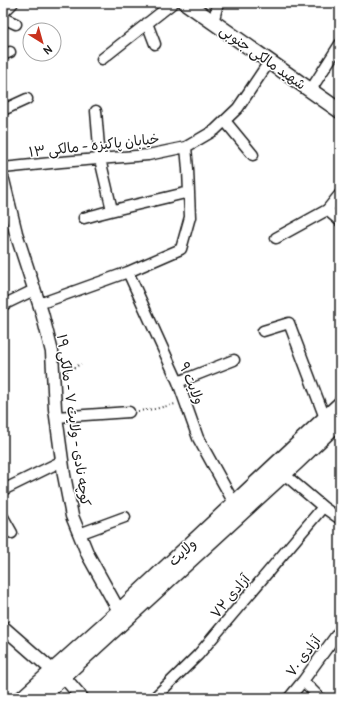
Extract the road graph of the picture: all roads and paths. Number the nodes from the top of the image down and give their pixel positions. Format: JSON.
{"nodes":[{"id":1,"x":13,"y":3,"type":"edge"},
{"id":2,"x":172,"y":3,"type":"edge"},
{"id":3,"x":186,"y":3,"type":"edge"},
{"id":4,"x":218,"y":3,"type":"edge"},
{"id":5,"x":3,"y":13,"type":"edge"},
{"id":6,"x":3,"y":18,"type":"edge"},
{"id":7,"x":147,"y":23,"type":"junction"},
{"id":8,"x":213,"y":23,"type":"junction"},
{"id":9,"x":16,"y":24,"type":"dead end"},
{"id":10,"x":155,"y":44,"type":"dead end"},
{"id":11,"x":340,"y":44,"type":"edge"},
{"id":12,"x":102,"y":59,"type":"dead end"},
{"id":13,"x":269,"y":62,"type":"junction"},
{"id":14,"x":310,"y":91,"type":"junction"},
{"id":15,"x":27,"y":99,"type":"dead end"},
{"id":16,"x":3,"y":110,"type":"edge"},
{"id":17,"x":96,"y":111,"type":"dead end"},
{"id":18,"x":340,"y":112,"type":"edge"},
{"id":19,"x":225,"y":121,"type":"junction"},
{"id":20,"x":186,"y":147,"type":"junction"},
{"id":21,"x":253,"y":154,"type":"dead end"},
{"id":22,"x":100,"y":159,"type":"junction"},
{"id":23,"x":3,"y":168,"type":"edge"},
{"id":24,"x":3,"y":181,"type":"edge"},
{"id":25,"x":189,"y":192,"type":"junction"},
{"id":26,"x":340,"y":194,"type":"edge"},
{"id":27,"x":112,"y":210,"type":"junction"},
{"id":28,"x":327,"y":210,"type":"junction"},
{"id":29,"x":84,"y":218,"type":"dead end"},
{"id":30,"x":340,"y":221,"type":"edge"},
{"id":31,"x":276,"y":238,"type":"dead end"},
{"id":32,"x":128,"y":272,"type":"junction"},
{"id":33,"x":34,"y":290,"type":"junction"},
{"id":34,"x":39,"y":304,"type":"junction"},
{"id":35,"x":3,"y":305,"type":"edge"},
{"id":36,"x":263,"y":331,"type":"dead end"},
{"id":37,"x":234,"y":360,"type":"dead end"},
{"id":38,"x":81,"y":364,"type":"dead end"},
{"id":39,"x":53,"y":377,"type":"junction"},
{"id":40,"x":178,"y":382,"type":"junction"},
{"id":41,"x":185,"y":401,"type":"junction"},
{"id":42,"x":340,"y":404,"type":"edge"},
{"id":43,"x":129,"y":412,"type":"joint"},
{"id":44,"x":56,"y":417,"type":"junction"},
{"id":45,"x":325,"y":418,"type":"junction"},
{"id":46,"x":340,"y":421,"type":"edge"},
{"id":47,"x":62,"y":461,"type":"junction"},
{"id":48,"x":284,"y":474,"type":"junction"},
{"id":49,"x":3,"y":490,"type":"edge"},
{"id":50,"x":234,"y":503,"type":"junction"},
{"id":51,"x":323,"y":508,"type":"junction"},
{"id":52,"x":3,"y":517,"type":"edge"},
{"id":53,"x":125,"y":517,"type":"dead end"},
{"id":54,"x":340,"y":518,"type":"edge"},
{"id":55,"x":12,"y":533,"type":"dead end"},
{"id":56,"x":79,"y":534,"type":"junction"},
{"id":57,"x":119,"y":611,"type":"junction"},
{"id":58,"x":3,"y":627,"type":"edge"},
{"id":59,"x":340,"y":630,"type":"edge"},
{"id":60,"x":58,"y":673,"type":"junction"},
{"id":61,"x":303,"y":681,"type":"junction"},
{"id":62,"x":22,"y":698,"type":"edge"},
{"id":63,"x":40,"y":698,"type":"edge"},
{"id":64,"x":82,"y":698,"type":"edge"},
{"id":65,"x":154,"y":698,"type":"edge"},
{"id":66,"x":289,"y":698,"type":"edge"},
{"id":67,"x":320,"y":698,"type":"edge"}],
"edges":[{"from":1,"to":5,"type":"street"},
{"from":2,"to":7,"type":"street"},
{"from":3,"to":8,"type":"main road","name":"شهید مالکی جنوبی"},
{"from":4,"to":8,"type":"street"},
{"from":6,"to":9,"type":"street"},
{"from":7,"to":10,"type":"street"},
{"from":7,"to":12,"type":"street"},
{"from":8,"to":13,"type":"main road","name":"شهید مالکی جنوبی"},
{"from":11,"to":14,"type":"street"},
{"from":13,"to":14,"type":"main road","name":"شهید مالکی جنوبی"},
{"from":13,"to":19,"type":"street","name":"خیابان پاکیزه - مالکی ۱۳"},
{"from":14,"to":18,"type":"main road","name":"شهید مالکی جنوبی"},
{"from":15,"to":16,"type":"street"},
{"from":17,"to":22,"type":"street"},
{"from":19,"to":20,"type":"street","name":"خیابان پاکیزه - مالکی ۱۳"},
{"from":19,"to":21,"type":"street"},
{"from":20,"to":22,"type":"street","name":"خیابان پاکیزه - مالکی ۱۳"},
{"from":20,"to":25,"type":"street"},
{"from":22,"to":23,"type":"street","name":"خیابان پاکیزه - مالکی ۱۳"},
{"from":22,"to":27,"type":"street"},
{"from":24,"to":33,"type":"street","name":"کوچه نادی - ولایت ۷ - مالکی ۱۹"},
{"from":25,"to":27,"type":"street"},
{"from":25,"to":32,"type":"street"},
{"from":26,"to":28,"type":"street"},
{"from":27,"to":29,"type":"street"},
{"from":28,"to":30,"type":"street"},
{"from":28,"to":31,"type":"street"},
{"from":32,"to":34,"type":"street"},
{"from":32,"to":40,"type":"street","name":"ولایت ۹"},
{"from":33,"to":34,"type":"street","name":"کوچه نادی - ولایت ۷ - مالکی ۱۹"},
{"from":33,"to":35,"type":"street"},
{"from":34,"to":39,"type":"street","name":"کوچه نادی - ولایت ۷ - مالکی ۱۹"},
{"from":36,"to":45,"type":"street"},
{"from":37,"to":40,"type":"street"},
{"from":38,"to":39,"type":"path"},
{"from":39,"to":44,"type":"street","name":"کوچه نادی - ولایت ۷ - مالکی ۱۹"},
{"from":40,"to":41,"type":"street","name":"ولایت ۹"},
{"from":41,"to":43,"type":"path"},
{"from":41,"to":50,"type":"street","name":"ولایت ۹"},
{"from":42,"to":45,"type":"main road","name":"ولایت"},
{"from":43,"to":44,"type":"street"},
{"from":44,"to":47,"type":"street","name":"کوچه نادی - ولایت ۷ - مالکی ۱۹"},
{"from":45,"to":50,"type":"main road","name":"ولایت"},
{"from":46,"to":48,"type":"main road","name":"ولایت"},
{"from":47,"to":49,"type":"street"},
{"from":47,"to":56,"type":"street","name":"کوچه نادی - ولایت ۷ - مالکی ۱۹"},
{"from":48,"to":51,"type":"street"},
{"from":48,"to":60,"type":"main road","name":"ولایت"},
{"from":50,"to":57,"type":"main road","name":"ولایت"},
{"from":51,"to":54,"type":"street"},
{"from":51,"to":65,"type":"street","name":"آزادی ۷۲"},
{"from":52,"to":55,"type":"street"},
{"from":53,"to":56,"type":"street"},
{"from":56,"to":57,"type":"street","name":"کوچه نادی - ولایت ۷ - مالکی ۱۹"},
{"from":57,"to":60,"type":"main road","name":"ولایت"},
{"from":58,"to":60,"type":"street"},
{"from":59,"to":61,"type":"street","name":"آزادی ۷۰"},
{"from":60,"to":62,"type":"main road","name":"ولایت"},
{"from":60,"to":63,"type":"main road","name":"ولایت"},
{"from":60,"to":64,"type":"street"},
{"from":61,"to":66,"type":"street","name":"آزادی ۷۰"},
{"from":61,"to":67,"type":"street"}]}
